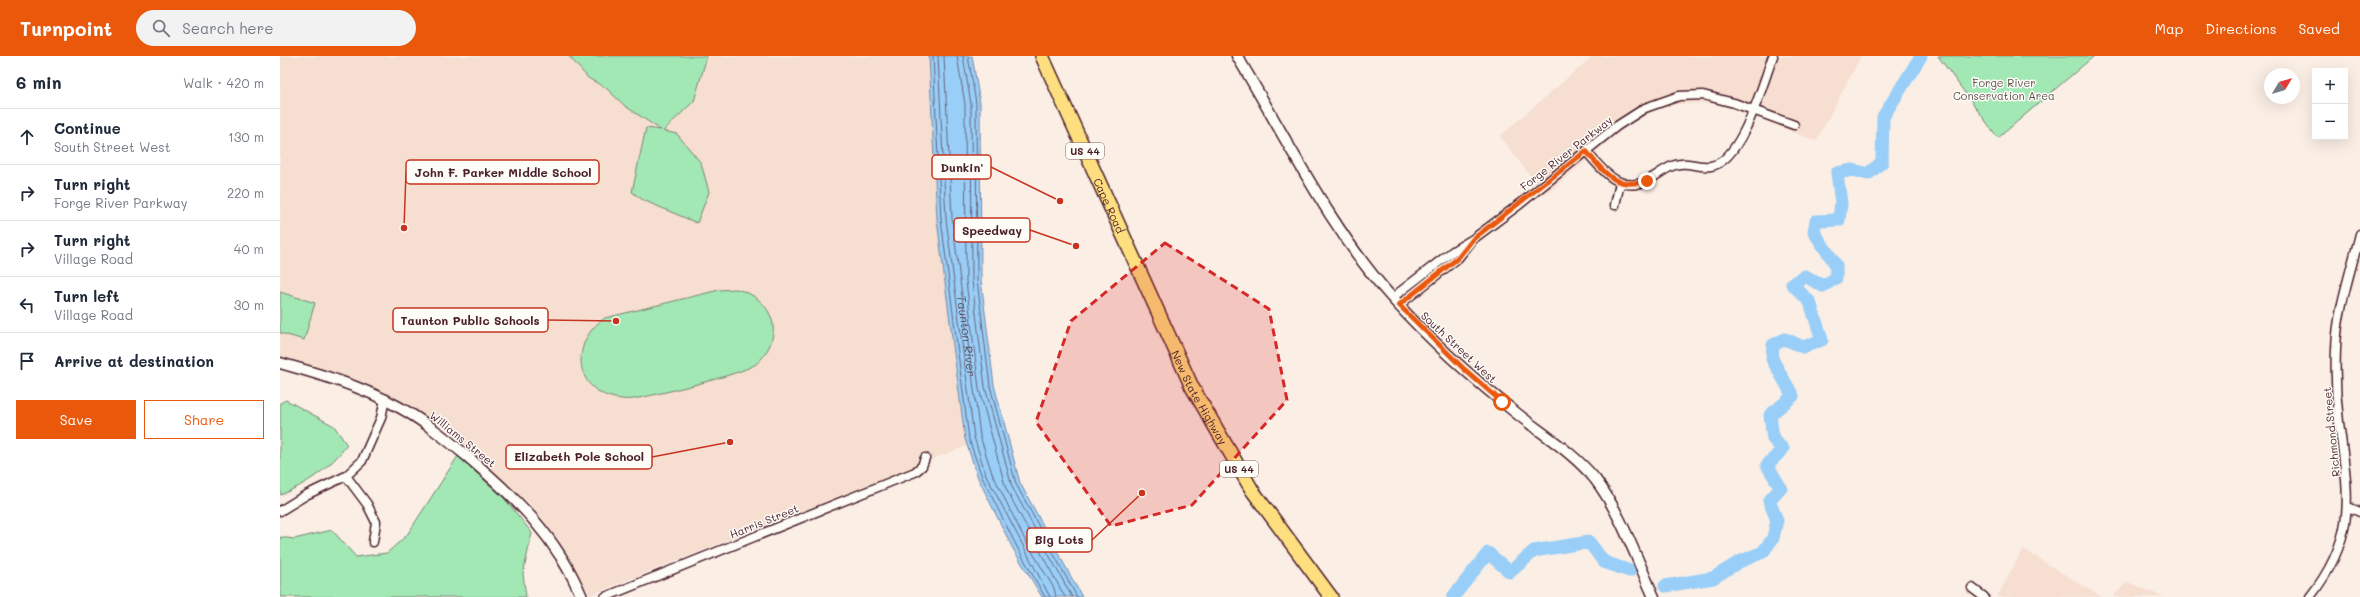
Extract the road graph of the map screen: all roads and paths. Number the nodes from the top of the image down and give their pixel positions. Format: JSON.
{"nodes":[{"id":1,"x":1042,"y":56,"type":"edge"},
{"id":2,"x":1238,"y":56,"type":"edge"},
{"id":3,"x":1773,"y":56,"type":"edge"},
{"id":4,"x":1752,"y":110,"type":"junction"},
{"id":5,"x":1794,"y":125,"type":"dead end"},
{"id":6,"x":1586,"y":151,"type":"junction"},
{"id":7,"x":1620,"y":183,"type":"junction"},
{"id":8,"x":1615,"y":205,"type":"dead end"},
{"id":9,"x":2360,"y":234,"type":"edge"},
{"id":10,"x":1128,"y":246,"type":"joint"},
{"id":11,"x":1396,"y":302,"type":"junction"},
{"id":12,"x":280,"y":363,"type":"edge"},
{"id":13,"x":385,"y":399,"type":"junction"},
{"id":14,"x":925,"y":458,"type":"dead end"},
{"id":15,"x":346,"y":476,"type":"junction"},
{"id":16,"x":2348,"y":507,"type":"junction"},
{"id":17,"x":280,"y":511,"type":"edge"},
{"id":18,"x":2360,"y":512,"type":"edge"},
{"id":19,"x":373,"y":542,"type":"dead end"},
{"id":20,"x":1972,"y":588,"type":"dead end"},
{"id":21,"x":582,"y":597,"type":"edge"},
{"id":22,"x":605,"y":597,"type":"edge"},
{"id":23,"x":1331,"y":597,"type":"edge"},
{"id":24,"x":1654,"y":597,"type":"edge"},
{"id":25,"x":1984,"y":597,"type":"edge"},
{"id":26,"x":2310,"y":597,"type":"edge"}],
"edges":[{"from":1,"to":10,"type":"highway","name":"Cape Road","number":"US 44"},
{"from":2,"to":11,"type":"street","name":"South Street West"},
{"from":3,"to":4,"type":"street"},
{"from":4,"to":5,"type":"street","name":"Forge River Parkway"},
{"from":4,"to":6,"type":"street","name":"Forge River Parkway"},
{"from":4,"to":7,"type":"street"},
{"from":6,"to":7,"type":"street"},
{"from":6,"to":11,"type":"street","name":"Forge River Parkway"},
{"from":7,"to":8,"type":"street"},
{"from":9,"to":16,"type":"street","name":"Richmond Street"},
{"from":10,"to":23,"type":"highway","name":"New State Highway","number":"US 44"},
{"from":11,"to":24,"type":"street","name":"South Street West"},
{"from":12,"to":13,"type":"street","name":"Williams Street"},
{"from":13,"to":15,"type":"street"},
{"from":13,"to":21,"type":"street","name":"Williams Street"},
{"from":14,"to":22,"type":"street","name":"Harris Street"},
{"from":15,"to":17,"type":"street"},
{"from":15,"to":19,"type":"street"},
{"from":16,"to":18,"type":"street"},
{"from":16,"to":26,"type":"street","name":"Richmond Street"},
{"from":20,"to":25,"type":"street"}]}
